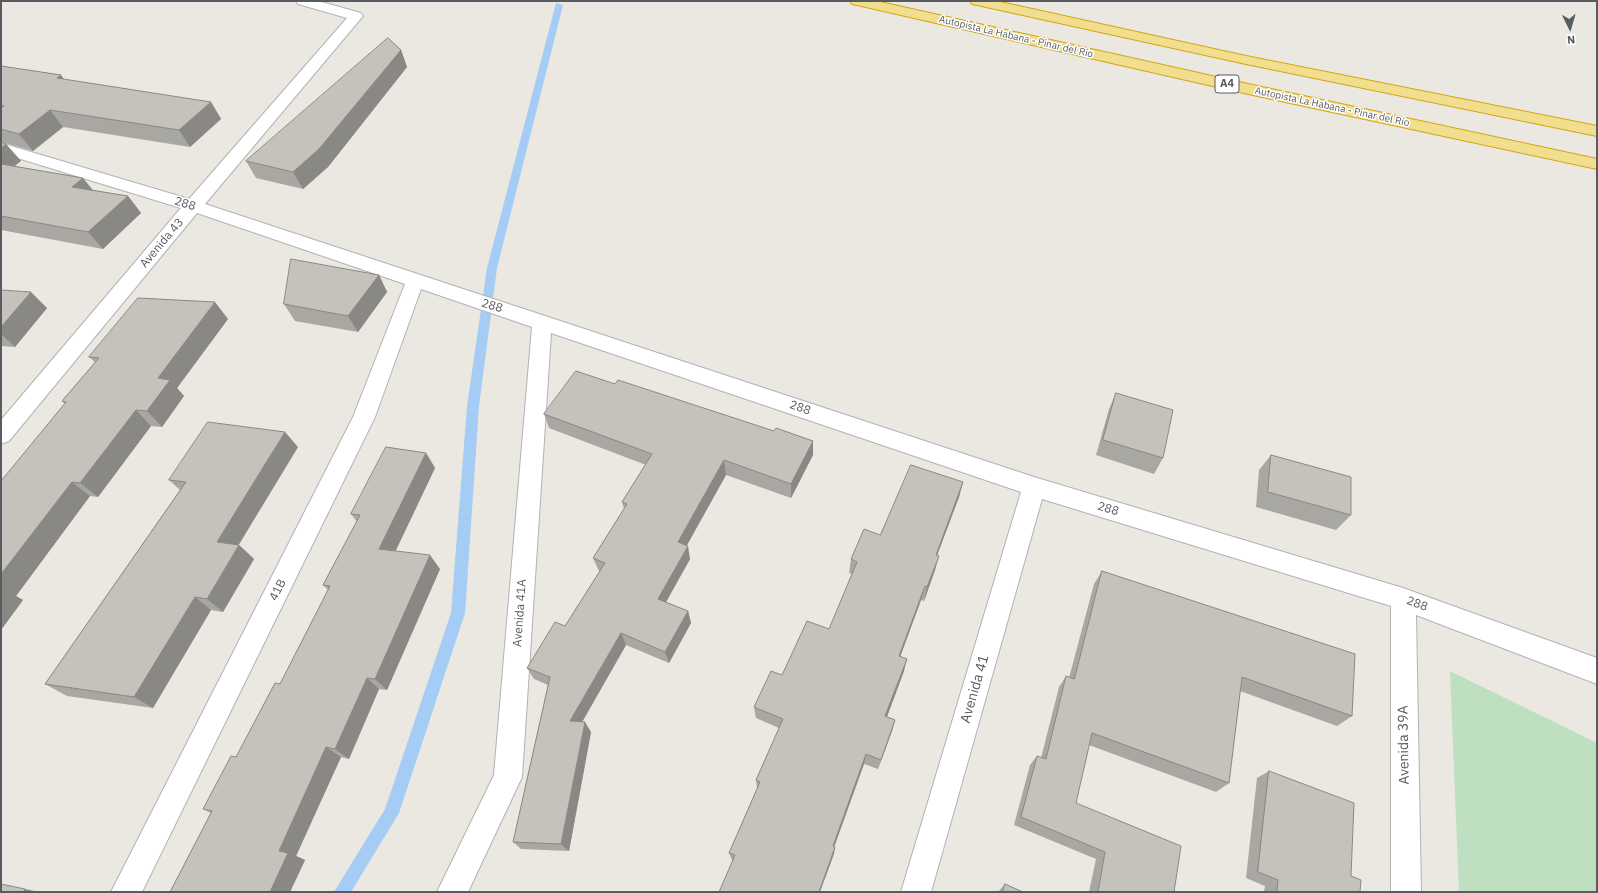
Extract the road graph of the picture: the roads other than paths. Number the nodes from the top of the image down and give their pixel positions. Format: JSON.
{"nodes":[{"id":1,"x":303,"y":1,"type":"edge"},
{"id":2,"x":857,"y":1,"type":"edge"},
{"id":3,"x":977,"y":1,"type":"edge"},
{"id":4,"x":1597,"y":131,"type":"edge"},
{"id":5,"x":1,"y":148,"type":"edge"},
{"id":6,"x":1597,"y":164,"type":"edge"},
{"id":7,"x":193,"y":206,"type":"junction"},
{"id":8,"x":415,"y":281,"type":"junction"},
{"id":9,"x":542,"y":322,"type":"junction"},
{"id":10,"x":1,"y":435,"type":"edge"},
{"id":11,"x":1034,"y":487,"type":"junction"},
{"id":12,"x":1403,"y":599,"type":"junction"},
{"id":13,"x":1597,"y":671,"type":"edge"},
{"id":14,"x":126,"y":892,"type":"edge"},
{"id":15,"x":452,"y":892,"type":"edge"},
{"id":16,"x":916,"y":892,"type":"edge"},
{"id":17,"x":1406,"y":892,"type":"edge"}],
"edges":[{"from":1,"to":7,"type":"street","name":"Avenida 43"},
{"from":2,"to":6,"type":"highway","name":"Autopista La Habana - Pinar del Río","number":"A4"},
{"from":3,"to":4,"type":"highway","number":"A4"},
{"from":5,"to":7,"type":"street","name":"288"},
{"from":7,"to":8,"type":"street","name":"288"},
{"from":7,"to":10,"type":"street","name":"Avenida 43"},
{"from":8,"to":9,"type":"street","name":"288"},
{"from":8,"to":14,"type":"street","name":"41B"},
{"from":9,"to":11,"type":"street","name":"288"},
{"from":9,"to":15,"type":"street","name":"Avenida 41A"},
{"from":11,"to":12,"type":"street","name":"288"},
{"from":11,"to":16,"type":"street","name":"Avenida 41"},
{"from":12,"to":13,"type":"street","name":"288"},
{"from":12,"to":17,"type":"street","name":"Avenida 39A"}]}
